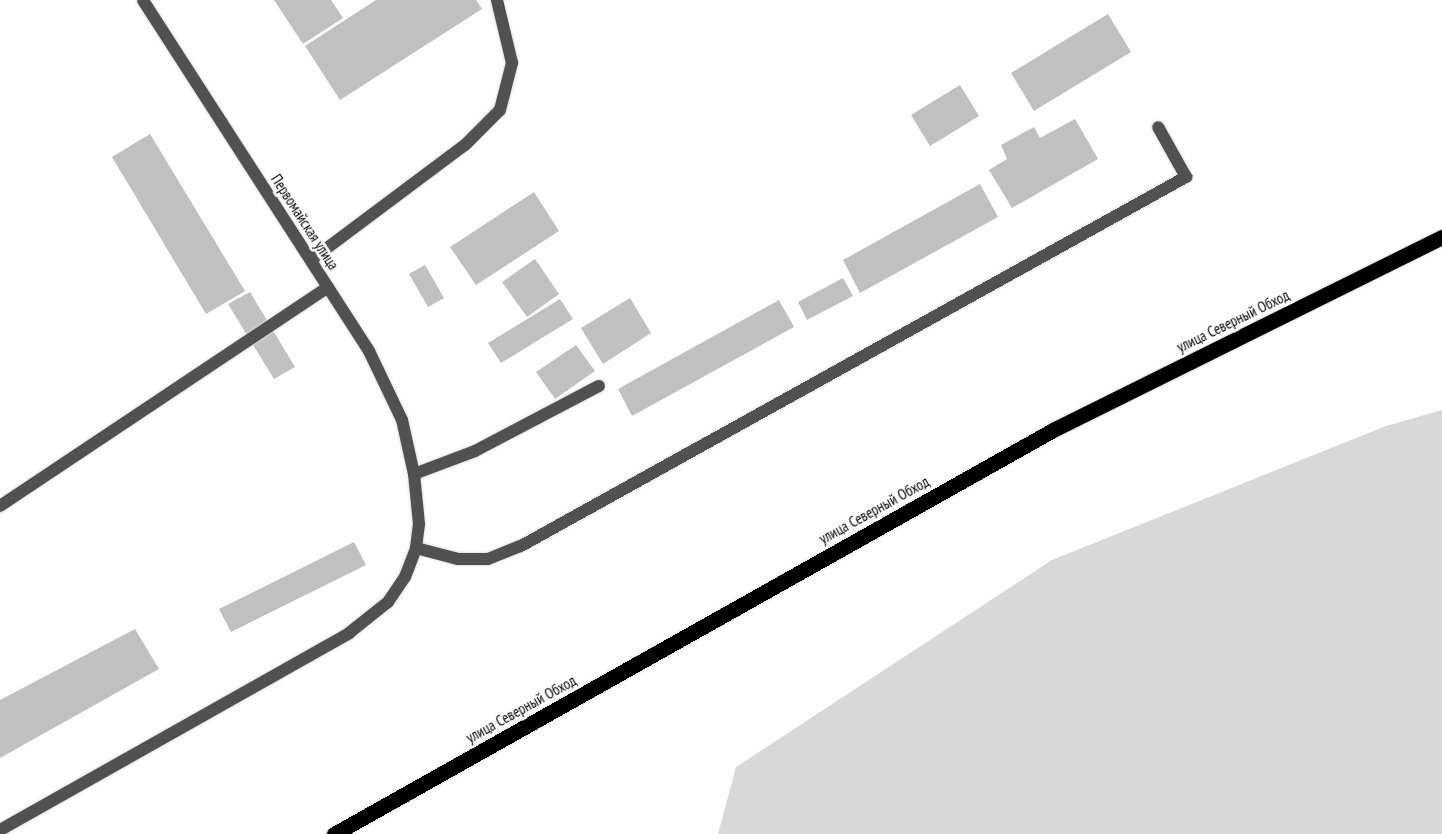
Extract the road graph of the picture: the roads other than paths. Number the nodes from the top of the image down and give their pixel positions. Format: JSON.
{"nodes":[{"id":1,"x":143,"y":0,"type":"edge"},
{"id":2,"x":497,"y":0,"type":"edge"},
{"id":3,"x":1158,"y":127,"type":"dead end"},
{"id":4,"x":1442,"y":237,"type":"edge"},
{"id":5,"x":311,"y":260,"type":"junction"},
{"id":6,"x":328,"y":287,"type":"junction"},
{"id":7,"x":599,"y":386,"type":"dead end"},
{"id":8,"x":414,"y":474,"type":"junction"},
{"id":9,"x":0,"y":506,"type":"edge"},
{"id":10,"x":416,"y":548,"type":"junction"},
{"id":11,"x":0,"y":830,"type":"edge"},
{"id":12,"x":334,"y":834,"type":"edge"}],
"edges":[{"from":1,"to":5,"type":"street","name":"Первомайская улица"},
{"from":2,"to":5,"type":"street"},
{"from":3,"to":10,"type":"street"},
{"from":4,"to":12,"type":"highway","name":"улица Северный Обход"},
{"from":5,"to":6,"type":"street","name":"Первомайская улица"},
{"from":6,"to":8,"type":"street","name":"Первомайская улица"},
{"from":6,"to":9,"type":"street"},
{"from":7,"to":8,"type":"street"},
{"from":8,"to":10,"type":"street","name":"Первомайская улица"},
{"from":10,"to":11,"type":"street","name":"Первомайская улица"}]}
